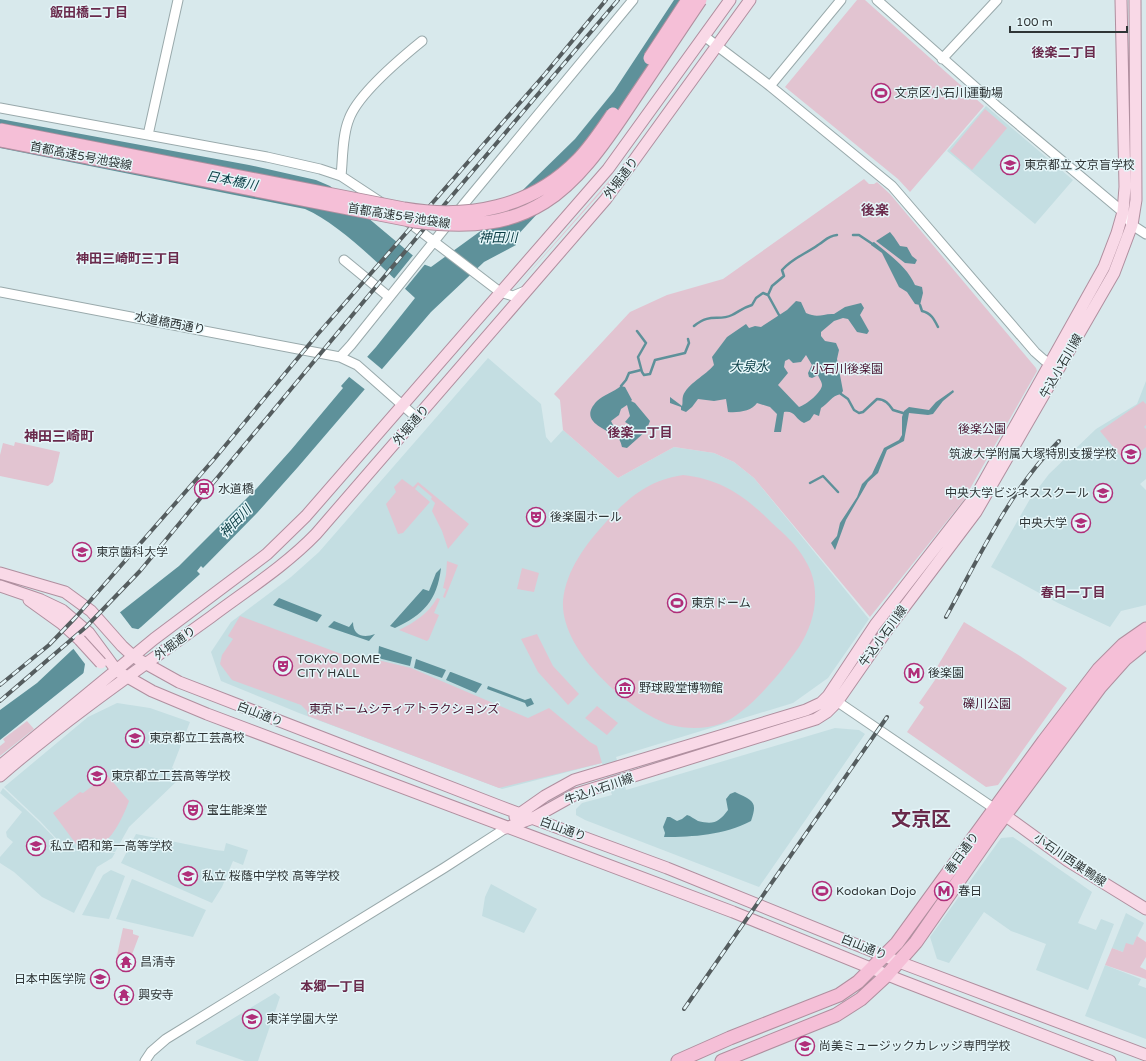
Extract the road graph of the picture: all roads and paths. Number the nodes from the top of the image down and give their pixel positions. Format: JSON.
{"nodes":[{"id":1,"x":178,"y":0,"type":"edge"},
{"id":2,"x":632,"y":0,"type":"edge"},
{"id":3,"x":688,"y":0,"type":"edge"},
{"id":4,"x":700,"y":0,"type":"edge"},
{"id":5,"x":730,"y":0,"type":"edge"},
{"id":6,"x":750,"y":0,"type":"edge"},
{"id":7,"x":841,"y":0,"type":"edge"},
{"id":8,"x":877,"y":0,"type":"edge"},
{"id":9,"x":997,"y":0,"type":"edge"},
{"id":10,"x":1121,"y":0,"type":"edge"},
{"id":11,"x":1135,"y":0,"type":"edge"},
{"id":12,"x":704,"y":36,"type":"junction"},
{"id":13,"x":422,"y":41,"type":"dead end"},
{"id":14,"x":718,"y":46,"type":"junction"},
{"id":15,"x":942,"y":59,"type":"junction"},
{"id":16,"x":770,"y":86,"type":"junction"},
{"id":17,"x":0,"y":108,"type":"edge"},
{"id":18,"x":0,"y":130,"type":"edge"},
{"id":19,"x":148,"y":135,"type":"junction"},
{"id":20,"x":0,"y":140,"type":"edge"},
{"id":21,"x":614,"y":160,"type":"junction"},
{"id":22,"x":628,"y":170,"type":"junction"},
{"id":23,"x":341,"y":176,"type":"junction"},
{"id":24,"x":1123,"y":212,"type":"junction"},
{"id":25,"x":1132,"y":226,"type":"junction"},
{"id":26,"x":1146,"y":234,"type":"edge"},
{"id":27,"x":434,"y":241,"type":"junction"},
{"id":28,"x":344,"y":260,"type":"dead end"},
{"id":29,"x":526,"y":290,"type":"junction"},
{"id":30,"x":0,"y":292,"type":"edge"},
{"id":31,"x":500,"y":292,"type":"junction"},
{"id":32,"x":389,"y":297,"type":"junction"},
{"id":33,"x":340,"y":356,"type":"junction"},
{"id":34,"x":1055,"y":367,"type":"junction"},
{"id":35,"x":402,"y":405,"type":"junction"},
{"id":36,"x":417,"y":418,"type":"junction"},
{"id":37,"x":0,"y":573,"type":"edge"},
{"id":38,"x":0,"y":586,"type":"edge"},
{"id":39,"x":1146,"y":629,"type":"edge"},
{"id":40,"x":1146,"y":642,"type":"edge"},
{"id":41,"x":134,"y":656,"type":"junction"},
{"id":42,"x":146,"y":664,"type":"junction"},
{"id":43,"x":117,"y":671,"type":"junction"},
{"id":44,"x":129,"y":678,"type":"junction"},
{"id":45,"x":832,"y":699,"type":"junction"},
{"id":46,"x":0,"y":766,"type":"edge"},
{"id":47,"x":0,"y":776,"type":"edge"},
{"id":48,"x":1000,"y":812,"type":"junction"},
{"id":49,"x":519,"y":813,"type":"junction"},
{"id":50,"x":533,"y":818,"type":"junction"},
{"id":51,"x":506,"y":828,"type":"junction"},
{"id":52,"x":1146,"y":910,"type":"edge"},
{"id":53,"x":885,"y":956,"type":"junction"},
{"id":54,"x":900,"y":962,"type":"junction"},
{"id":55,"x":872,"y":969,"type":"junction"},
{"id":56,"x":887,"y":974,"type":"junction"},
{"id":57,"x":1146,"y":1055,"type":"edge"},
{"id":58,"x":145,"y":1061,"type":"edge"},
{"id":59,"x":678,"y":1061,"type":"edge"},
{"id":60,"x":722,"y":1061,"type":"edge"},
{"id":61,"x":1110,"y":1061,"type":"edge"}],
"edges":[{"from":1,"to":19,"type":"street"},
{"from":2,"to":27,"type":"street"},
{"from":3,"to":18,"type":"highway","name":"首都高速5号池袋線","bridge":true},
{"from":4,"to":20,"type":"highway","name":"首都高速5号池袋線","bridge":true},
{"from":5,"to":12,"type":"main road","name":"外堀通り"},
{"from":6,"to":14,"type":"main road","name":"外堀通り"},
{"from":7,"to":16,"type":"street"},
{"from":8,"to":15,"type":"street"},
{"from":9,"to":15,"type":"street"},
{"from":10,"to":24,"type":"main road","name":"牛込小石川線"},
{"from":11,"to":25,"type":"main road","name":"牛込小石川線"},
{"from":12,"to":14,"type":"street"},
{"from":12,"to":21,"type":"main road","name":"外堀通り"},
{"from":13,"to":23,"type":"street"},
{"from":14,"to":16,"type":"street"},
{"from":14,"to":22,"type":"main road","name":"外堀通り"},
{"from":15,"to":24,"type":"street"},
{"from":16,"to":34,"type":"street"},
{"from":17,"to":19,"type":"street"},
{"from":19,"to":23,"type":"street"},
{"from":21,"to":22,"type":"main road"},
{"from":21,"to":31,"type":"main road","name":"外堀通り"},
{"from":22,"to":29,"type":"main road","name":"外堀通り"},
{"from":23,"to":27,"type":"street"},
{"from":24,"to":25,"type":"street"},
{"from":24,"to":34,"type":"main road","name":"牛込小石川線"},
{"from":25,"to":26,"type":"street"},
{"from":25,"to":34,"type":"main road","name":"牛込小石川線"},
{"from":27,"to":31,"type":"street"},
{"from":27,"to":32,"type":"street"},
{"from":28,"to":32,"type":"street"},
{"from":29,"to":31,"type":"street"},
{"from":29,"to":36,"type":"main road","name":"外堀通り"},
{"from":30,"to":33,"type":"street","name":"水道橋西通り"},
{"from":31,"to":35,"type":"main road","name":"外堀通り"},
{"from":32,"to":33,"type":"street"},
{"from":33,"to":35,"type":"street","name":"水道橋西通り"},
{"from":34,"to":45,"type":"main road","name":"牛込小石川線"},
{"from":35,"to":36,"type":"street","name":"水道橋西通り"},
{"from":35,"to":41,"type":"main road","name":"外堀通り"},
{"from":36,"to":42,"type":"main road","name":"外堀通り"},
{"from":37,"to":41,"type":"main road","name":"白山通り"},
{"from":38,"to":43,"type":"main road","name":"白山通り","bridge":true},
{"from":39,"to":48,"type":"highway","name":"春日通り"},
{"from":40,"to":48,"type":"highway","name":"春日通り"},
{"from":41,"to":42,"type":"main road","name":"白山通り"},
{"from":41,"to":43,"type":"main road","name":"外堀通り"},
{"from":42,"to":44,"type":"main road","name":"外堀通り"},
{"from":42,"to":49,"type":"main road","name":"白山通り"},
{"from":43,"to":44,"type":"main road","name":"白山通り"},
{"from":43,"to":46,"type":"main road","name":"外堀通り"},
{"from":44,"to":47,"type":"main road","name":"外堀通り"},
{"from":44,"to":51,"type":"main road","name":"白山通り"},
{"from":45,"to":48,"type":"street"},
{"from":45,"to":49,"type":"main road","name":"牛込小石川線"},
{"from":45,"to":50,"type":"main road","name":"牛込小石川線"},
{"from":48,"to":52,"type":"main road","name":"小石川西巣鴨線"},
{"from":48,"to":53,"type":"highway","name":"春日通り"},
{"from":48,"to":54,"type":"highway","name":"春日通り"},
{"from":49,"to":50,"type":"main road","name":"白山通り"},
{"from":49,"to":51,"type":"main road","name":"牛込小石川線"},
{"from":50,"to":51,"type":"main road","name":"牛込小石川線"},
{"from":50,"to":53,"type":"main road","name":"白山通り"},
{"from":51,"to":55,"type":"main road","name":"白山通り"},
{"from":51,"to":58,"type":"street"},
{"from":53,"to":54,"type":"main road","name":"白山通り"},
{"from":53,"to":55,"type":"highway","name":"春日通り"},
{"from":54,"to":56,"type":"highway","name":"春日通り"},
{"from":54,"to":57,"type":"main road","name":"白山通り"},
{"from":55,"to":56,"type":"main road","name":"白山通り"},
{"from":55,"to":59,"type":"highway","name":"春日通り"},
{"from":56,"to":60,"type":"highway","name":"春日通り"},
{"from":56,"to":61,"type":"main road","name":"白山通り"}]}
